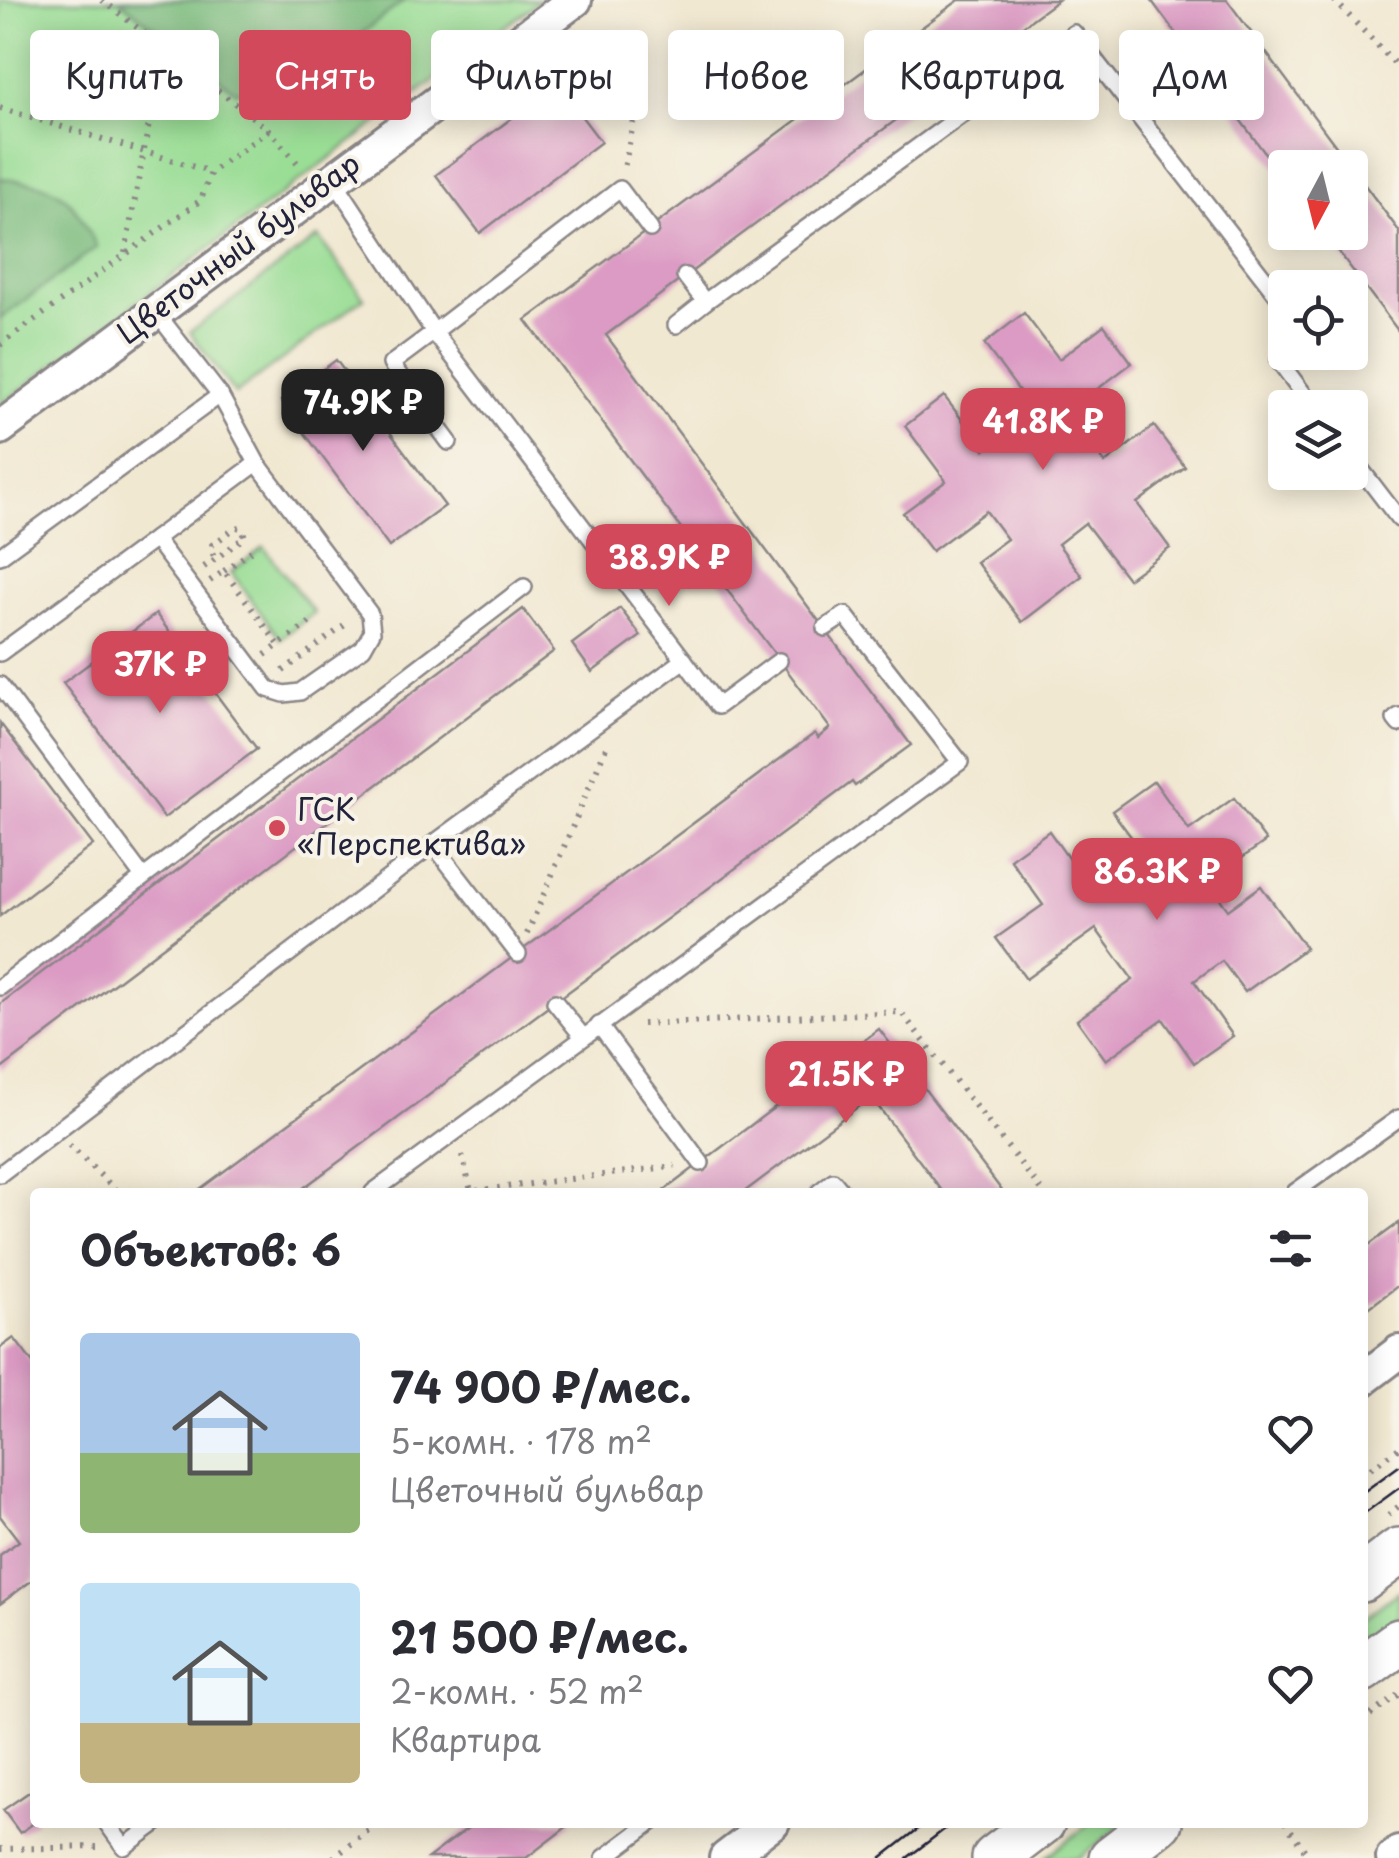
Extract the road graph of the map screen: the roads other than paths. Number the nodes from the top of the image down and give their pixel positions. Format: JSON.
{"nodes":[{"id":1,"x":574,"y":16,"type":"edge"},
{"id":2,"x":333,"y":178,"type":"junction"},
{"id":3,"x":650,"y":229,"type":"dead end"},
{"id":4,"x":685,"y":276,"type":"dead end"},
{"id":5,"x":1268,"y":283,"type":"edge"},
{"id":6,"x":705,"y":302,"type":"junction"},
{"id":7,"x":155,"y":311,"type":"junction"},
{"id":8,"x":676,"y":324,"type":"dead end"},
{"id":9,"x":434,"y":332,"type":"junction"},
{"id":10,"x":220,"y":395,"type":"junction"},
{"id":11,"x":0,"y":428,"type":"edge"},
{"id":12,"x":449,"y":442,"type":"dead end"},
{"id":13,"x":258,"y":463,"type":"junction"},
{"id":14,"x":1368,"y":479,"type":"edge"},
{"id":15,"x":1399,"y":519,"type":"edge"},
{"id":16,"x":156,"y":538,"type":"junction"},
{"id":17,"x":0,"y":556,"type":"edge"},
{"id":18,"x":524,"y":587,"type":"dead end"},
{"id":19,"x":825,"y":628,"type":"dead end"},
{"id":20,"x":0,"y":654,"type":"edge"},
{"id":21,"x":684,"y":660,"type":"junction"},
{"id":22,"x":779,"y":661,"type":"dead end"},
{"id":23,"x":0,"y":685,"type":"edge"},
{"id":24,"x":1399,"y":716,"type":"edge"},
{"id":25,"x":1399,"y":724,"type":"edge"},
{"id":26,"x":433,"y":844,"type":"junction"},
{"id":27,"x":143,"y":877,"type":"junction"},
{"id":28,"x":518,"y":954,"type":"road end"},
{"id":29,"x":0,"y":987,"type":"edge"},
{"id":30,"x":556,"y":1002,"type":"dead end"},
{"id":31,"x":599,"y":1025,"type":"junction"},
{"id":32,"x":583,"y":1037,"type":"junction"},
{"id":33,"x":1399,"y":1118,"type":"edge"},
{"id":34,"x":701,"y":1163,"type":"road end"},
{"id":35,"x":0,"y":1174,"type":"edge"},
{"id":36,"x":378,"y":1188,"type":"edge"},
{"id":37,"x":1302,"y":1188,"type":"edge"},
{"id":38,"x":1399,"y":1352,"type":"edge"},
{"id":39,"x":1368,"y":1375,"type":"edge"},
{"id":40,"x":1399,"y":1552,"type":"edge"},
{"id":41,"x":1368,"y":1575,"type":"edge"},
{"id":42,"x":1399,"y":1642,"type":"edge"},
{"id":43,"x":1368,"y":1665,"type":"edge"},
{"id":44,"x":110,"y":1828,"type":"edge"},
{"id":45,"x":150,"y":1828,"type":"edge"},
{"id":46,"x":644,"y":1828,"type":"edge"},
{"id":47,"x":765,"y":1828,"type":"edge"},
{"id":48,"x":1034,"y":1828,"type":"edge"},
{"id":49,"x":1151,"y":1828,"type":"edge"},
{"id":50,"x":1399,"y":1854,"type":"edge"},
{"id":51,"x":604,"y":1858,"type":"edge"},
{"id":52,"x":726,"y":1858,"type":"edge"},
{"id":53,"x":995,"y":1858,"type":"edge"},
{"id":54,"x":1112,"y":1858,"type":"edge"},
{"id":55,"x":1393,"y":1858,"type":"edge"}],
"edges":[{"from":1,"to":2,"type":"street","name":"Цветочный бульвар"},
{"from":2,"to":7,"type":"street","name":"Цветочный бульвар"},
{"from":2,"to":9,"type":"lane"},
{"from":3,"to":9,"type":"lane"},
{"from":4,"to":6,"type":"lane"},
{"from":5,"to":6,"type":"lane"},
{"from":6,"to":8,"type":"lane"},
{"from":7,"to":10,"type":"lane"},
{"from":7,"to":11,"type":"street","name":"Цветочный бульвар"},
{"from":9,"to":12,"type":"lane"},
{"from":9,"to":21,"type":"lane"},
{"from":10,"to":13,"type":"lane"},
{"from":10,"to":17,"type":"lane"},
{"from":13,"to":16,"type":"lane"},
{"from":13,"to":16,"type":"lane"},
{"from":14,"to":15,"type":"lane"},
{"from":16,"to":20,"type":"lane"},
{"from":18,"to":27,"type":"lane"},
{"from":19,"to":31,"type":"lane"},
{"from":21,"to":22,"type":"lane"},
{"from":21,"to":26,"type":"lane"},
{"from":23,"to":27,"type":"lane"},
{"from":24,"to":25,"type":"lane"},
{"from":26,"to":28,"type":"lane"},
{"from":26,"to":35,"type":"lane"},
{"from":27,"to":29,"type":"lane"},
{"from":30,"to":32,"type":"lane"},
{"from":31,"to":32,"type":"lane"},
{"from":31,"to":34,"type":"lane"},
{"from":32,"to":36,"type":"lane"},
{"from":33,"to":37,"type":"lane"},
{"from":38,"to":39,"type":"street"},
{"from":40,"to":41,"type":"main road"},
{"from":42,"to":43,"type":"main road"},
{"from":44,"to":45,"type":"lane"},
{"from":46,"to":51,"type":"lane"},
{"from":47,"to":52,"type":"street"},
{"from":48,"to":53,"type":"main road"},
{"from":49,"to":54,"type":"main road"},
{"from":50,"to":55,"type":"street"}]}
